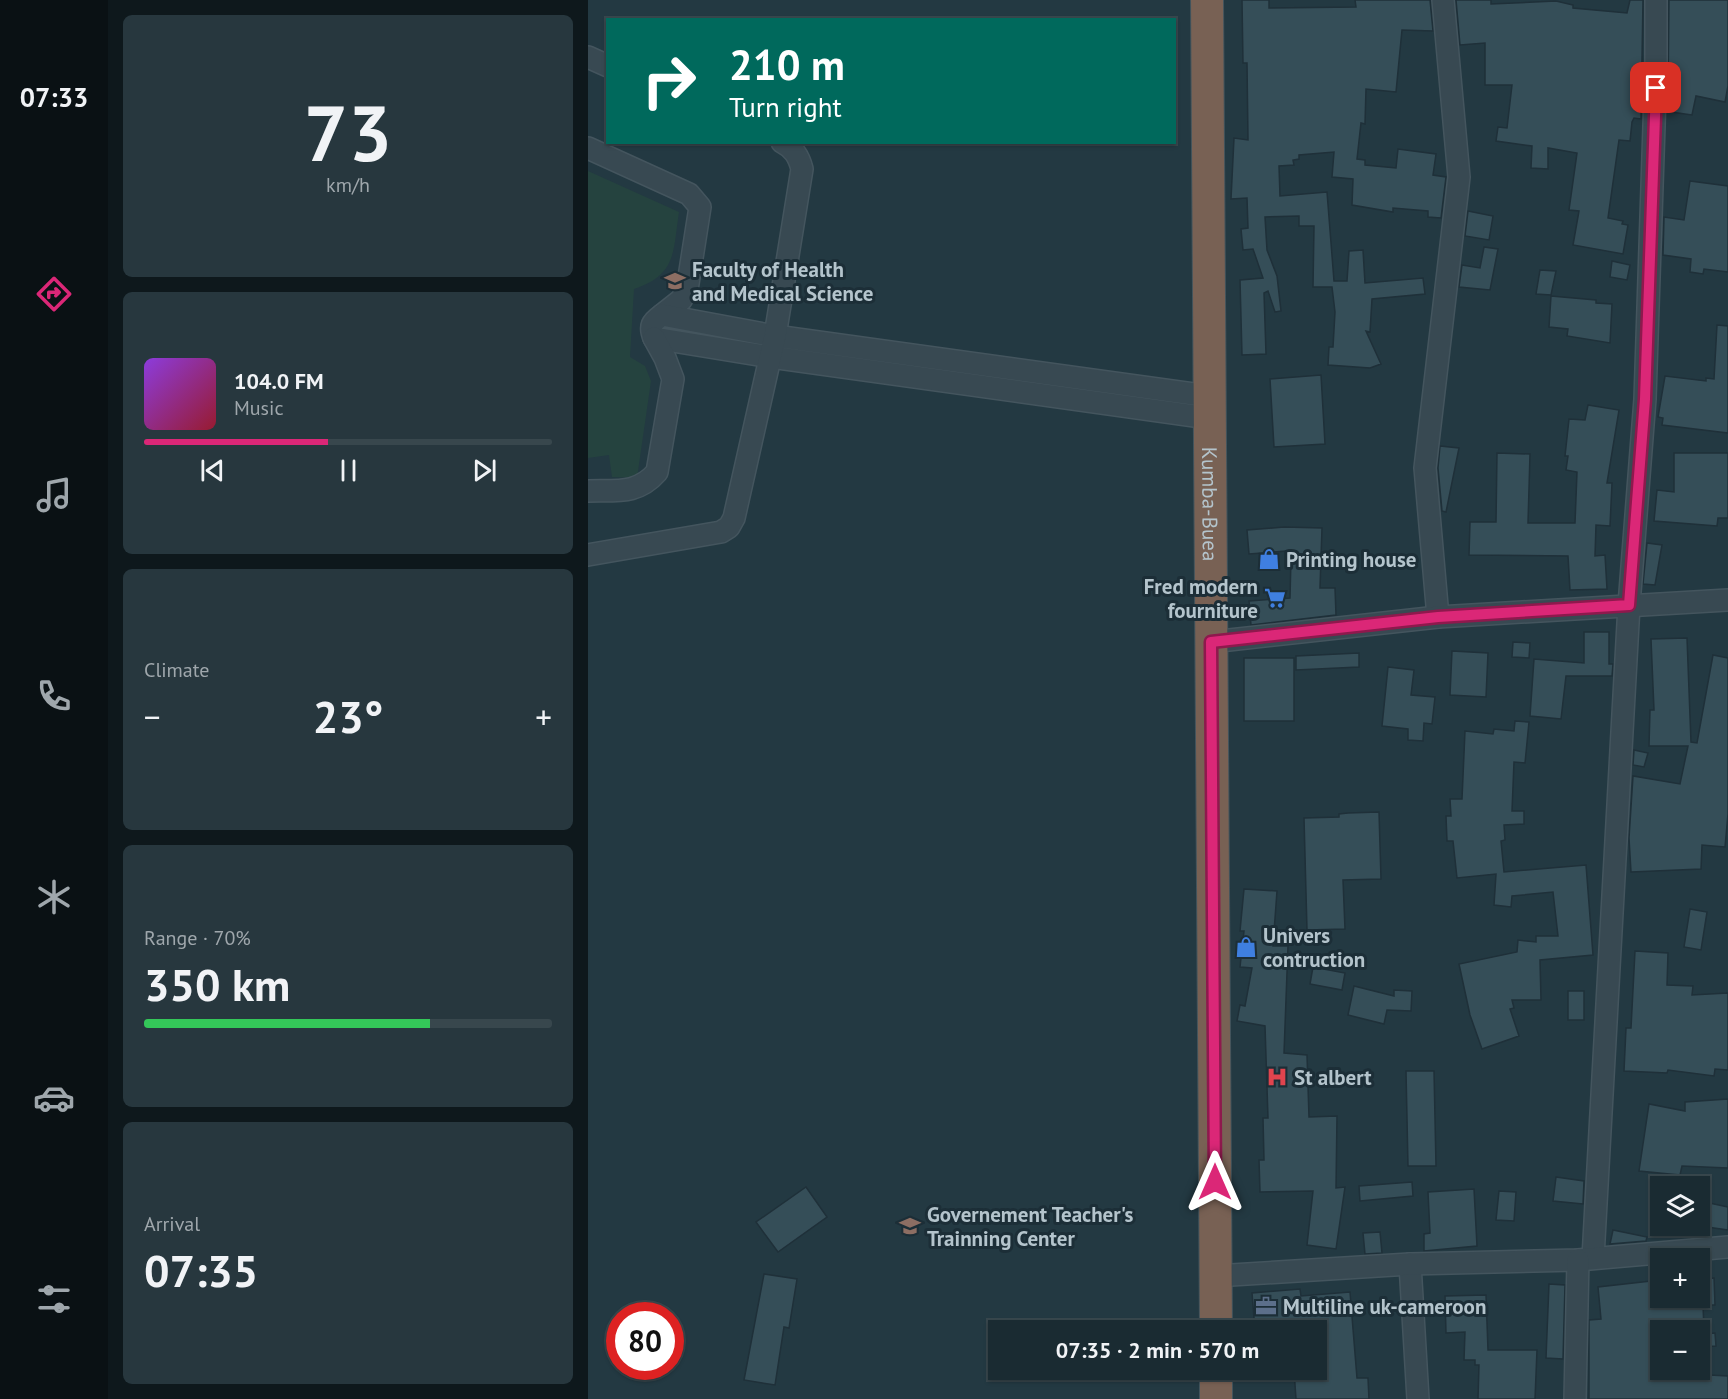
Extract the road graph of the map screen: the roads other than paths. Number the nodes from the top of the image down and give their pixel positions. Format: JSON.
{"nodes":[{"id":1,"x":1207,"y":0,"type":"edge"},
{"id":2,"x":1443,"y":0,"type":"edge"},
{"id":3,"x":1656,"y":0,"type":"edge"},
{"id":4,"x":588,"y":57,"type":"edge"},
{"id":5,"x":606,"y":65,"type":"edge"},
{"id":6,"x":786,"y":144,"type":"edge"},
{"id":7,"x":588,"y":148,"type":"edge"},
{"id":8,"x":662,"y":315,"type":"junction"},
{"id":9,"x":776,"y":336,"type":"junction"},
{"id":10,"x":654,"y":338,"type":"junction"},
{"id":11,"x":771,"y":357,"type":"junction"},
{"id":12,"x":1209,"y":407,"type":"junction"},
{"id":13,"x":588,"y":491,"type":"edge"},
{"id":14,"x":588,"y":555,"type":"edge"},
{"id":15,"x":1728,"y":600,"type":"edge"},
{"id":16,"x":1629,"y":605,"type":"junction"},
{"id":17,"x":1438,"y":617,"type":"junction"},
{"id":18,"x":1211,"y":642,"type":"junction"},
{"id":19,"x":1728,"y":1247,"type":"edge"},
{"id":20,"x":1586,"y":1259,"type":"junction"},
{"id":21,"x":1410,"y":1264,"type":"junction"},
{"id":22,"x":1215,"y":1276,"type":"junction"},
{"id":23,"x":1216,"y":1320,"type":"edge"},
{"id":24,"x":1216,"y":1380,"type":"edge"},
{"id":25,"x":1216,"y":1399,"type":"edge"},
{"id":26,"x":1418,"y":1399,"type":"edge"},
{"id":27,"x":1575,"y":1399,"type":"edge"}],
"edges":[{"from":1,"to":12,"type":"highway","name":"Kumba-Buea"},
{"from":2,"to":17,"type":"street"},
{"from":3,"to":16,"type":"street"},
{"from":4,"to":5,"type":"street"},
{"from":6,"to":9,"type":"street"},
{"from":7,"to":8,"type":"street"},
{"from":8,"to":9,"type":"street"},
{"from":8,"to":10,"type":"street"},
{"from":9,"to":11,"type":"street"},
{"from":9,"to":12,"type":"street"},
{"from":10,"to":11,"type":"street"},
{"from":10,"to":13,"type":"street"},
{"from":11,"to":12,"type":"street"},
{"from":11,"to":14,"type":"street"},
{"from":12,"to":18,"type":"highway","name":"Kumba-Buea"},
{"from":15,"to":16,"type":"street"},
{"from":16,"to":17,"type":"street"},
{"from":16,"to":20,"type":"street"},
{"from":17,"to":18,"type":"street"},
{"from":18,"to":22,"type":"highway","name":"Kumba-Buea"},
{"from":19,"to":20,"type":"street"},
{"from":20,"to":21,"type":"street"},
{"from":20,"to":27,"type":"street"},
{"from":21,"to":22,"type":"street"},
{"from":21,"to":26,"type":"street"},
{"from":22,"to":23,"type":"highway","name":"Kumba-Buea"},
{"from":24,"to":25,"type":"highway"}]}
